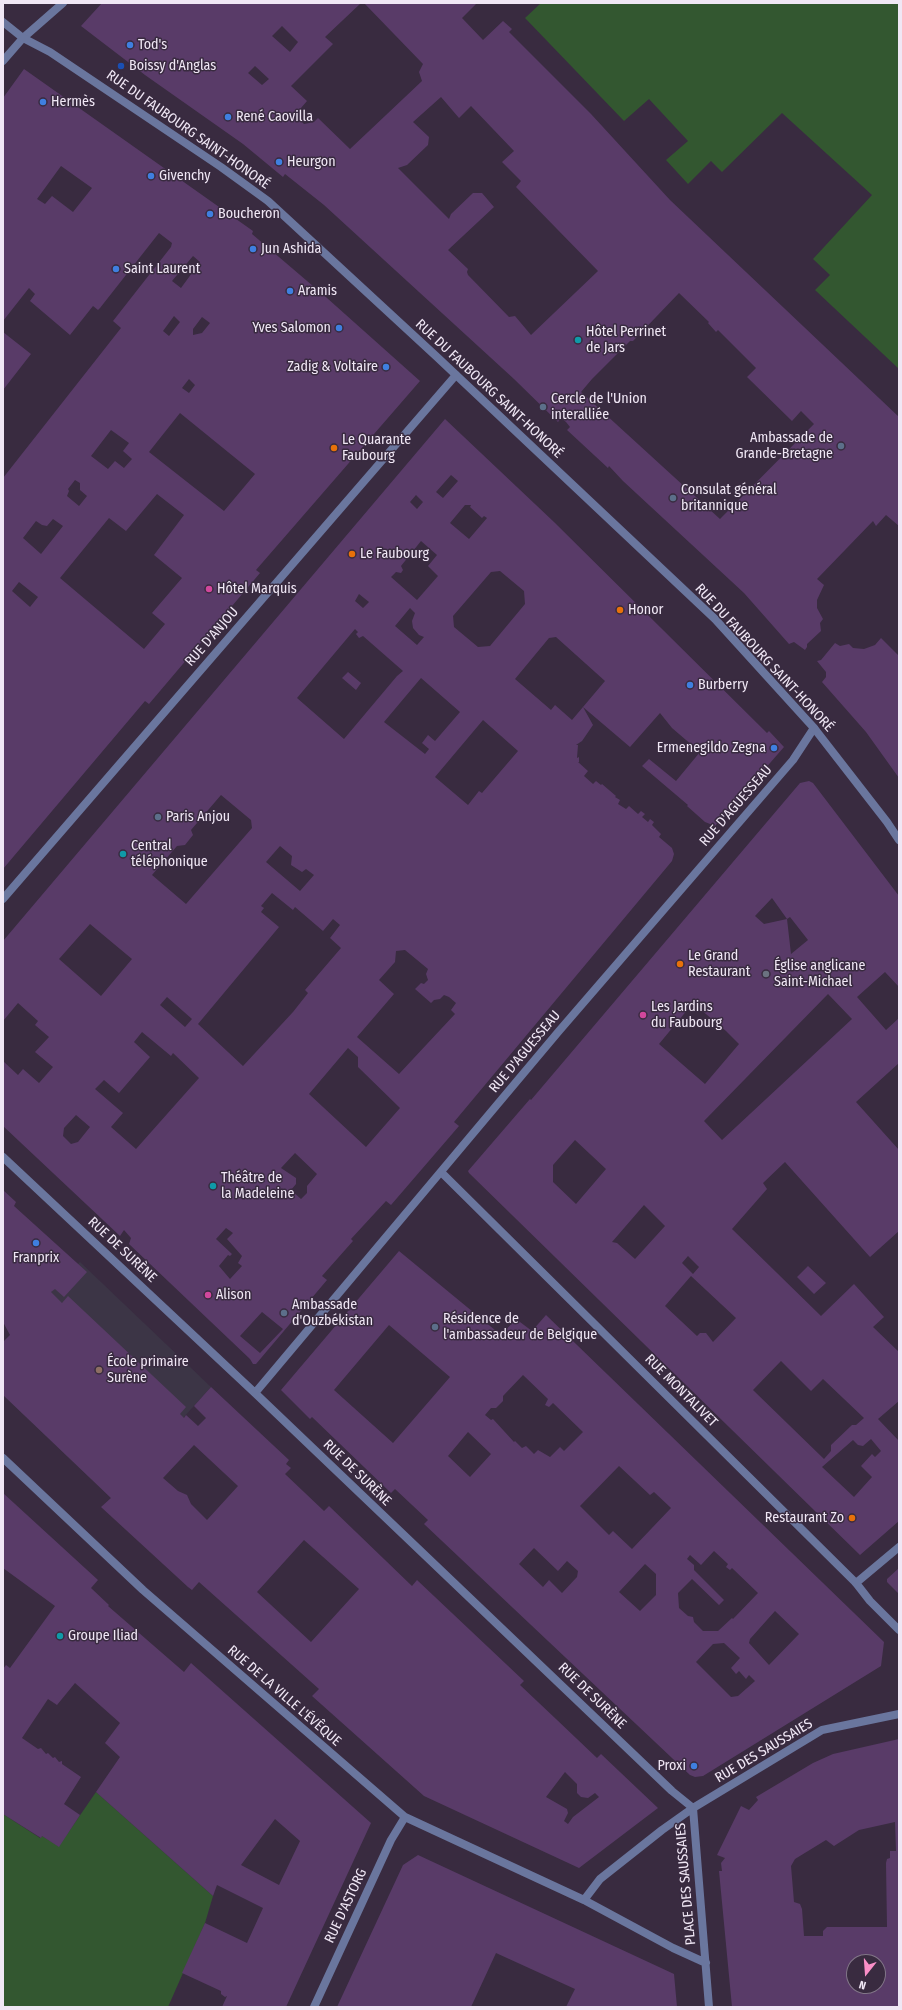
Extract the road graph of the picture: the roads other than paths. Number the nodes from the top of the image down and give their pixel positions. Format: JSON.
{"nodes":[{"id":1,"x":63,"y":3,"type":"edge"},
{"id":2,"x":3,"y":22,"type":"edge"},
{"id":3,"x":23,"y":38,"type":"junction"},
{"id":4,"x":3,"y":61,"type":"edge"},
{"id":5,"x":456,"y":375,"type":"junction"},
{"id":6,"x":814,"y":728,"type":"junction"},
{"id":7,"x":899,"y":840,"type":"edge"},
{"id":8,"x":3,"y":899,"type":"edge"},
{"id":9,"x":3,"y":1157,"type":"edge"},
{"id":10,"x":441,"y":1172,"type":"junction"},
{"id":11,"x":255,"y":1393,"type":"junction"},
{"id":12,"x":3,"y":1458,"type":"edge"},
{"id":13,"x":899,"y":1547,"type":"edge"},
{"id":14,"x":856,"y":1583,"type":"junction"},
{"id":15,"x":899,"y":1630,"type":"edge"},
{"id":16,"x":899,"y":1714,"type":"edge"},
{"id":17,"x":693,"y":1808,"type":"junction"},
{"id":18,"x":405,"y":1817,"type":"junction"},
{"id":19,"x":584,"y":1900,"type":"junction"},
{"id":20,"x":706,"y":1964,"type":"junction"},
{"id":21,"x":314,"y":2007,"type":"edge"},
{"id":22,"x":709,"y":2007,"type":"edge"}],
"edges":[{"from":1,"to":3,"type":"street"},
{"from":2,"to":3,"type":"street","name":"RUE DU FAUBOURG SAINT-HONORÉ"},
{"from":3,"to":4,"type":"street"},
{"from":3,"to":5,"type":"street","name":"RUE DU FAUBOURG SAINT-HONORÉ"},
{"from":5,"to":6,"type":"street","name":"RUE DU FAUBOURG SAINT-HONORÉ"},
{"from":5,"to":8,"type":"street","name":"RUE D'ANJOU"},
{"from":6,"to":7,"type":"street","name":"RUE DU FAUBOURG SAINT-HONORÉ"},
{"from":6,"to":10,"type":"street","name":"RUE D'AGUESSEAU"},
{"from":9,"to":11,"type":"street","name":"RUE DE SURÈNE"},
{"from":10,"to":11,"type":"street","name":"RUE D'AGUESSEAU"},
{"from":10,"to":14,"type":"street","name":"RUE MONTALIVET"},
{"from":11,"to":17,"type":"street","name":"RUE DE SURÈNE"},
{"from":12,"to":18,"type":"street","name":"RUE DE LA VILLE L'ÉVÊQUE"},
{"from":13,"to":14,"type":"street"},
{"from":14,"to":15,"type":"street","name":"RUE MONTALIVET"},
{"from":16,"to":17,"type":"street","name":"RUE DES SAUSSAIES"},
{"from":17,"to":19,"type":"street","name":"PLACE DES SAUSSAIES"},
{"from":17,"to":20,"type":"street","name":"PLACE DES SAUSSAIES"},
{"from":18,"to":19,"type":"street","name":"RUE DE LA VILLE L'ÉVÊQUE"},
{"from":18,"to":21,"type":"street","name":"RUE D'ASTORG"},
{"from":19,"to":20,"type":"street","name":"PLACE DES SAUSSAIES"},
{"from":20,"to":22,"type":"street"}]}
